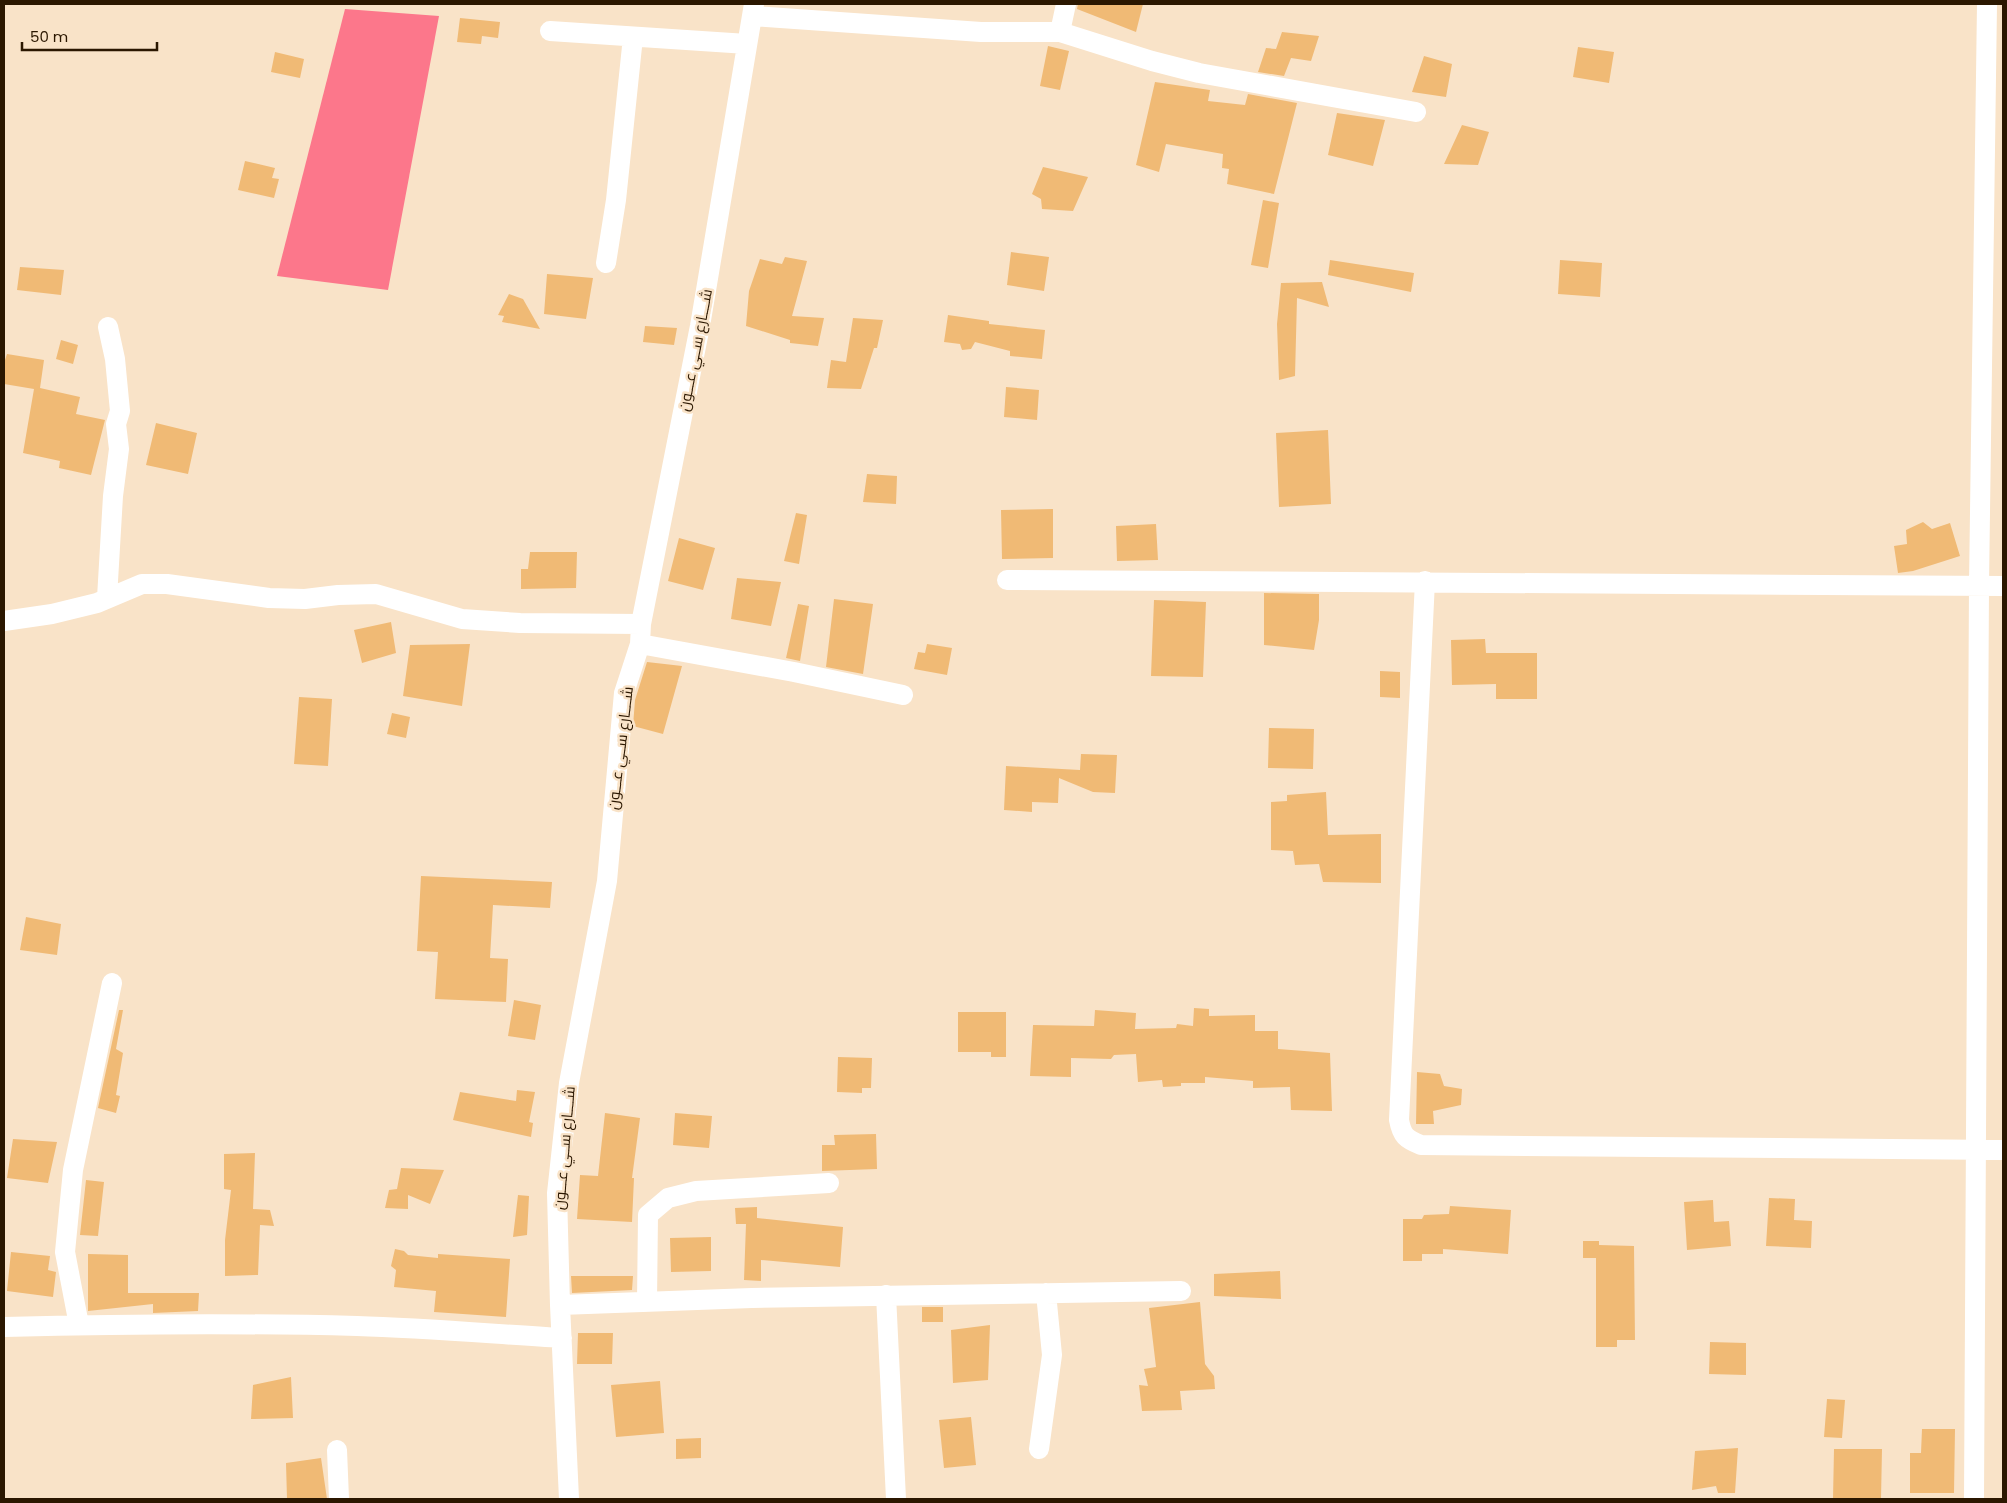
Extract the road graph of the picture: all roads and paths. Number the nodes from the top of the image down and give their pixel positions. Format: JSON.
{"nodes":[{"id":1,"x":1066,"y":4,"type":"edge"},
{"id":2,"x":1987,"y":4,"type":"edge"},
{"id":3,"x":754,"y":10,"type":"edge"},
{"id":4,"x":550,"y":31,"type":"dead end"},
{"id":5,"x":1060,"y":32,"type":"junction"},
{"id":6,"x":1995,"y":36,"type":"edge"},
{"id":7,"x":633,"y":37,"type":"junction"},
{"id":8,"x":747,"y":44,"type":"junction"},
{"id":9,"x":1416,"y":112,"type":"dead end"},
{"id":10,"x":606,"y":263,"type":"dead end"},
{"id":11,"x":108,"y":327,"type":"dead end"},
{"id":12,"x":1007,"y":580,"type":"dead end"},
{"id":13,"x":1425,"y":581,"type":"junction"},
{"id":14,"x":1979,"y":585,"type":"junction"},
{"id":15,"x":2003,"y":586,"type":"edge"},
{"id":16,"x":107,"y":598,"type":"junction"},
{"id":17,"x":4,"y":621,"type":"edge"},
{"id":18,"x":641,"y":624,"type":"junction"},
{"id":19,"x":640,"y":644,"type":"junction"},
{"id":20,"x":904,"y":695,"type":"dead end"},
{"id":21,"x":112,"y":983,"type":"dead end"},
{"id":22,"x":1976,"y":1150,"type":"junction"},
{"id":23,"x":2003,"y":1150,"type":"edge"},
{"id":24,"x":829,"y":1183,"type":"dead end"},
{"id":25,"x":1181,"y":1291,"type":"dead end"},
{"id":26,"x":1046,"y":1293,"type":"junction"},
{"id":27,"x":886,"y":1296,"type":"junction"},
{"id":28,"x":647,"y":1302,"type":"junction"},
{"id":29,"x":560,"y":1305,"type":"junction"},
{"id":30,"x":79,"y":1325,"type":"junction"},
{"id":31,"x":4,"y":1327,"type":"edge"},
{"id":32,"x":562,"y":1338,"type":"junction"},
{"id":33,"x":1039,"y":1449,"type":"dead end"},
{"id":34,"x":337,"y":1450,"type":"dead end"},
{"id":35,"x":339,"y":1499,"type":"edge"},
{"id":36,"x":569,"y":1499,"type":"edge"},
{"id":37,"x":896,"y":1499,"type":"edge"},
{"id":38,"x":1974,"y":1499,"type":"edge"}],
"edges":[{"from":1,"to":5,"type":"street"},
{"from":2,"to":6,"type":"street"},
{"from":3,"to":5,"type":"street"},
{"from":3,"to":8,"type":"street","name":"شــــارع ســي عـــون"},
{"from":4,"to":7,"type":"street"},
{"from":5,"to":9,"type":"street"},
{"from":6,"to":14,"type":"street"},
{"from":7,"to":8,"type":"street"},
{"from":7,"to":10,"type":"street"},
{"from":8,"to":18,"type":"street","name":"شــــارع ســي عـــون"},
{"from":11,"to":16,"type":"street"},
{"from":12,"to":13,"type":"street"},
{"from":13,"to":14,"type":"street"},
{"from":13,"to":22,"type":"street"},
{"from":14,"to":15,"type":"street"},
{"from":14,"to":22,"type":"street"},
{"from":16,"to":17,"type":"street"},
{"from":16,"to":18,"type":"street"},
{"from":18,"to":19,"type":"street","name":"شــــارع ســي عـــون"},
{"from":19,"to":20,"type":"street"},
{"from":19,"to":29,"type":"street","name":"شــــارع ســي عـــون"},
{"from":21,"to":30,"type":"street"},
{"from":22,"to":23,"type":"street"},
{"from":22,"to":38,"type":"street"},
{"from":24,"to":28,"type":"street"},
{"from":25,"to":26,"type":"street"},
{"from":26,"to":27,"type":"street"},
{"from":26,"to":33,"type":"street"},
{"from":27,"to":28,"type":"street"},
{"from":27,"to":37,"type":"street"},
{"from":28,"to":29,"type":"street"},
{"from":29,"to":32,"type":"street","name":"شــــارع ســي عـــون"},
{"from":30,"to":31,"type":"street"},
{"from":30,"to":32,"type":"street"},
{"from":32,"to":36,"type":"street","name":"شــــارع ســي عـــون"},
{"from":34,"to":35,"type":"street"}]}
